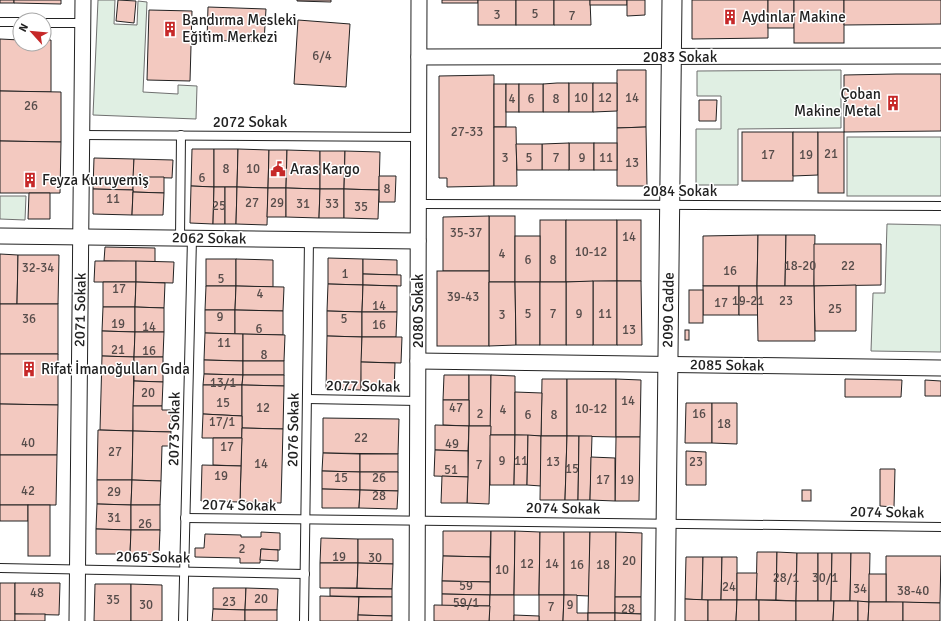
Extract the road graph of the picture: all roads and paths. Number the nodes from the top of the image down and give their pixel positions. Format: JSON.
{"nodes":[{"id":1,"x":83,"y":0,"type":"edge"},
{"id":2,"x":419,"y":0,"type":"edge"},
{"id":3,"x":672,"y":0,"type":"edge"},
{"id":4,"x":0,"y":22,"type":"edge"},
{"id":5,"x":12,"y":22,"type":"edge"},
{"id":6,"x":52,"y":23,"type":"edge"},
{"id":7,"x":83,"y":23,"type":"junction"},
{"id":8,"x":941,"y":56,"type":"edge"},
{"id":9,"x":671,"y":57,"type":"junction"},
{"id":10,"x":419,"y":58,"type":"junction"},
{"id":11,"x":82,"y":135,"type":"junction"},
{"id":12,"x":181,"y":135,"type":"junction"},
{"id":13,"x":419,"y":137,"type":"junction"},
{"id":14,"x":418,"y":204,"type":"junction"},
{"id":15,"x":670,"y":205,"type":"junction"},
{"id":16,"x":941,"y":206,"type":"edge"},
{"id":17,"x":0,"y":236,"type":"edge"},
{"id":18,"x":81,"y":237,"type":"junction"},
{"id":19,"x":186,"y":238,"type":"junction"},
{"id":20,"x":309,"y":240,"type":"junction"},
{"id":21,"x":418,"y":241,"type":"junction"},
{"id":22,"x":418,"y":361,"type":"junction"},
{"id":23,"x":668,"y":365,"type":"junction"},
{"id":24,"x":941,"y":368,"type":"edge"},
{"id":25,"x":308,"y":399,"type":"junction"},
{"id":26,"x":418,"y":401,"type":"junction"},
{"id":27,"x":185,"y":518,"type":"junction"},
{"id":28,"x":306,"y":520,"type":"junction"},
{"id":29,"x":417,"y":521,"type":"junction"},
{"id":30,"x":667,"y":524,"type":"junction"},
{"id":31,"x":941,"y":527,"type":"edge"},
{"id":32,"x":0,"y":568,"type":"edge"},
{"id":33,"x":77,"y":570,"type":"junction"},
{"id":34,"x":184,"y":572,"type":"junction"},
{"id":35,"x":305,"y":574,"type":"junction"},
{"id":36,"x":77,"y":621,"type":"edge"},
{"id":37,"x":183,"y":621,"type":"edge"},
{"id":38,"x":304,"y":621,"type":"edge"},
{"id":39,"x":417,"y":621,"type":"edge"},
{"id":40,"x":665,"y":621,"type":"edge"}],
"edges":[{"from":1,"to":7,"type":"street","name":"2071 Sokak"},
{"from":2,"to":10,"type":"street","name":"2080 Sokak"},
{"from":3,"to":9,"type":"street","name":"2090 Cadde"},
{"from":4,"to":5,"type":"lane"},
{"from":6,"to":7,"type":"lane"},
{"from":7,"to":11,"type":"street","name":"2071 Sokak"},
{"from":8,"to":9,"type":"street","name":"2083 Sokak"},
{"from":9,"to":10,"type":"street","name":"2083 Sokak"},
{"from":9,"to":15,"type":"street","name":"2090 Cadde"},
{"from":10,"to":13,"type":"street","name":"2080 Sokak"},
{"from":11,"to":12,"type":"lane","name":"2072 Sokak"},
{"from":11,"to":18,"type":"street","name":"2071 Sokak"},
{"from":12,"to":13,"type":"lane","name":"2072 Sokak"},
{"from":12,"to":19,"type":"lane","name":"2073 Sokak"},
{"from":13,"to":14,"type":"street","name":"2080 Sokak"},
{"from":14,"to":15,"type":"lane","name":"2084 Sokak"},
{"from":14,"to":21,"type":"street","name":"2080 Sokak"},
{"from":15,"to":16,"type":"lane","name":"2084 Sokak"},
{"from":15,"to":23,"type":"street","name":"2090 Cadde"},
{"from":17,"to":18,"type":"street","name":"2062 Sokak"},
{"from":18,"to":19,"type":"street","name":"2062 Sokak"},
{"from":18,"to":33,"type":"street","name":"2071 Sokak"},
{"from":19,"to":20,"type":"street","name":"2062 Sokak"},
{"from":19,"to":27,"type":"lane","name":"2073 Sokak"},
{"from":20,"to":21,"type":"street","name":"2062 Sokak"},
{"from":20,"to":25,"type":"lane","name":"2076 Sokak"},
{"from":21,"to":22,"type":"street","name":"2080 Sokak"},
{"from":22,"to":23,"type":"street","name":"2085 Sokak"},
{"from":22,"to":26,"type":"street","name":"2080 Sokak"},
{"from":23,"to":24,"type":"street","name":"2085 Sokak"},
{"from":23,"to":30,"type":"street","name":"2090 Cadde"},
{"from":25,"to":26,"type":"lane","name":"2077 Sokak"},
{"from":25,"to":28,"type":"lane","name":"2076 Sokak"},
{"from":26,"to":29,"type":"street","name":"2080 Sokak"},
{"from":27,"to":28,"type":"lane","name":"2074 Sokak"},
{"from":27,"to":34,"type":"lane","name":"2073 Sokak"},
{"from":28,"to":29,"type":"lane","name":"2074 Sokak"},
{"from":28,"to":35,"type":"lane","name":"2076 Sokak"},
{"from":29,"to":30,"type":"lane","name":"2074 Sokak"},
{"from":29,"to":39,"type":"street","name":"2080 Sokak"},
{"from":30,"to":31,"type":"lane","name":"2074 Sokak"},
{"from":30,"to":40,"type":"street","name":"2090 Cadde"},
{"from":32,"to":33,"type":"lane","name":"2065 Sokak"},
{"from":33,"to":34,"type":"lane","name":"2065 Sokak"},
{"from":33,"to":36,"type":"street","name":"2071 Sokak"},
{"from":34,"to":35,"type":"lane","name":"2065 Sokak"},
{"from":34,"to":37,"type":"lane","name":"2073 Sokak"},
{"from":35,"to":38,"type":"lane","name":"2076 Sokak"}]}
